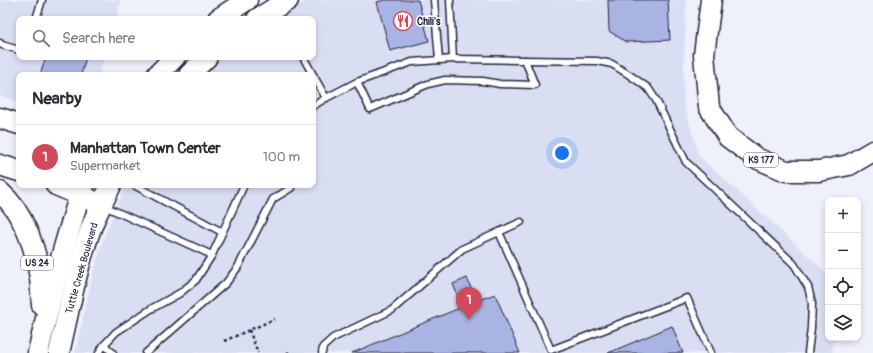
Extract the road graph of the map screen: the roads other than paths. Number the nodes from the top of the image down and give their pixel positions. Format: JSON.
{"nodes":[{"id":1,"x":42,"y":0,"type":"edge"},
{"id":2,"x":247,"y":0,"type":"edge"},
{"id":3,"x":288,"y":0,"type":"edge"},
{"id":4,"x":434,"y":0,"type":"edge"},
{"id":5,"x":450,"y":0,"type":"edge"},
{"id":6,"x":711,"y":0,"type":"edge"},
{"id":7,"x":37,"y":16,"type":"edge"},
{"id":8,"x":223,"y":16,"type":"edge"},
{"id":9,"x":261,"y":16,"type":"edge"},
{"id":10,"x":0,"y":43,"type":"edge"},
{"id":11,"x":16,"y":49,"type":"edge"},
{"id":12,"x":453,"y":59,"type":"junction"},
{"id":13,"x":172,"y":60,"type":"edge"},
{"id":14,"x":204,"y":60,"type":"edge"},
{"id":15,"x":305,"y":60,"type":"edge"},
{"id":16,"x":439,"y":60,"type":"junction"},
{"id":17,"x":525,"y":60,"type":"junction"},
{"id":18,"x":161,"y":72,"type":"edge"},
{"id":19,"x":192,"y":72,"type":"edge"},
{"id":20,"x":311,"y":72,"type":"edge"},
{"id":21,"x":316,"y":80,"type":"edge"},
{"id":22,"x":357,"y":82,"type":"junction"},
{"id":23,"x":326,"y":98,"type":"junction"},
{"id":24,"x":316,"y":104,"type":"edge"},
{"id":25,"x":0,"y":118,"type":"edge"},
{"id":26,"x":16,"y":123,"type":"edge"},
{"id":27,"x":873,"y":151,"type":"edge"},
{"id":28,"x":0,"y":165,"type":"edge"},
{"id":29,"x":16,"y":170,"type":"edge"},
{"id":30,"x":72,"y":188,"type":"edge"},
{"id":31,"x":110,"y":188,"type":"edge"},
{"id":32,"x":140,"y":188,"type":"edge"},
{"id":33,"x":243,"y":188,"type":"edge"},
{"id":34,"x":291,"y":188,"type":"edge"},
{"id":35,"x":82,"y":190,"type":"edge"},
{"id":36,"x":0,"y":192,"type":"edge"},
{"id":37,"x":101,"y":205,"type":"junction"},
{"id":38,"x":520,"y":222,"type":"dead end"},
{"id":39,"x":222,"y":232,"type":"junction"},
{"id":40,"x":499,"y":232,"type":"junction"},
{"id":41,"x":212,"y":255,"type":"junction"},
{"id":42,"x":104,"y":345,"type":"junction"},
{"id":43,"x":39,"y":348,"type":"edge"},
{"id":44,"x":59,"y":353,"type":"edge"},
{"id":45,"x":99,"y":353,"type":"edge"},
{"id":46,"x":113,"y":353,"type":"edge"},
{"id":47,"x":146,"y":353,"type":"edge"},
{"id":48,"x":322,"y":353,"type":"edge"},
{"id":49,"x":711,"y":353,"type":"edge"},
{"id":50,"x":808,"y":353,"type":"edge"}],
"edges":[{"from":1,"to":7,"type":"lane"},
{"from":2,"to":8,"type":"highway"},
{"from":3,"to":9,"type":"highway"},
{"from":4,"to":16,"type":"lane"},
{"from":5,"to":12,"type":"lane"},
{"from":6,"to":27,"type":"highway","number":"KS 177"},
{"from":10,"to":11,"type":"lane"},
{"from":12,"to":16,"type":"lane"},
{"from":12,"to":17,"type":"lane"},
{"from":13,"to":18,"type":"highway"},
{"from":14,"to":19,"type":"highway"},
{"from":15,"to":20,"type":"lane"},
{"from":16,"to":22,"type":"lane"},
{"from":17,"to":22,"type":"lane"},
{"from":17,"to":50,"type":"lane"},
{"from":21,"to":23,"type":"lane"},
{"from":22,"to":23,"type":"lane"},
{"from":23,"to":24,"type":"lane"},
{"from":25,"to":26,"type":"highway"},
{"from":28,"to":29,"type":"highway"},
{"from":30,"to":35,"type":"highway"},
{"from":31,"to":37,"type":"highway","name":"Tuttle Creek Boulevard"},
{"from":32,"to":39,"type":"lane"},
{"from":33,"to":39,"type":"lane"},
{"from":34,"to":47,"type":"lane"},
{"from":35,"to":37,"type":"highway"},
{"from":35,"to":43,"type":"highway"},
{"from":36,"to":43,"type":"highway","number":"US 24"},
{"from":37,"to":41,"type":"lane"},
{"from":37,"to":44,"type":"highway","name":"Tuttle Creek Boulevard"},
{"from":38,"to":40,"type":"lane"},
{"from":39,"to":41,"type":"lane"},
{"from":40,"to":48,"type":"lane"},
{"from":40,"to":49,"type":"lane"},
{"from":41,"to":42,"type":"lane"},
{"from":42,"to":45,"type":"lane"},
{"from":42,"to":46,"type":"lane"}]}
